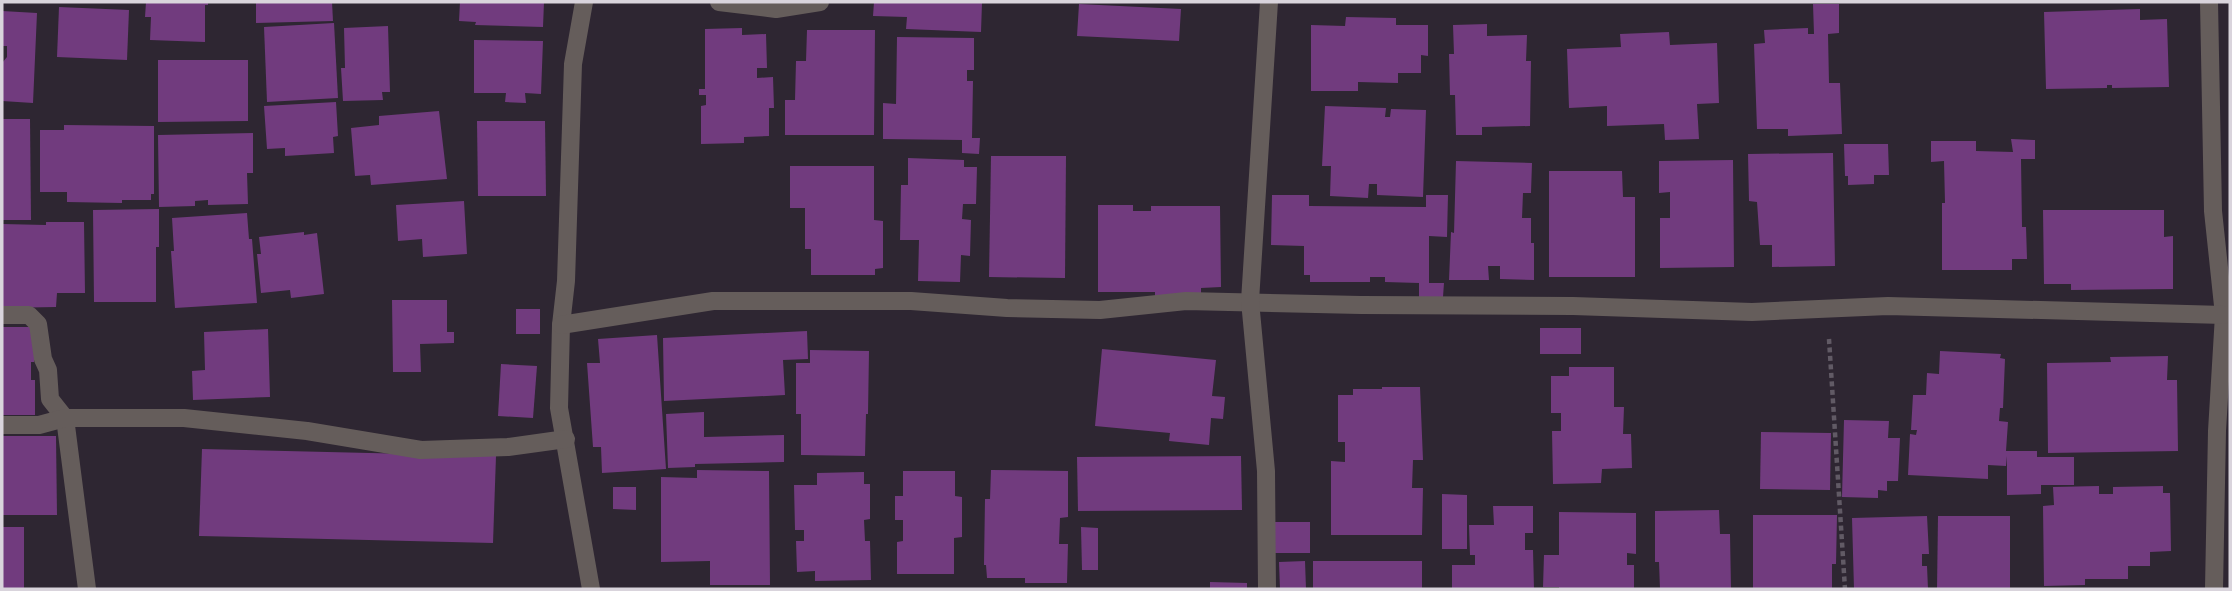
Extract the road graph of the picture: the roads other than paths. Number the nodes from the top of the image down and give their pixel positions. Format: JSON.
{"nodes":[{"id":1,"x":584,"y":2,"type":"edge"},
{"id":2,"x":719,"y":2,"type":"edge"},
{"id":3,"x":820,"y":2,"type":"edge"},
{"id":4,"x":1269,"y":2,"type":"edge"},
{"id":5,"x":2209,"y":2,"type":"edge"},
{"id":6,"x":1250,"y":301,"type":"junction"},
{"id":7,"x":2,"y":315,"type":"edge"},
{"id":8,"x":2224,"y":315,"type":"junction"},
{"id":9,"x":561,"y":325,"type":"junction"},
{"id":10,"x":65,"y":418,"type":"junction"},
{"id":11,"x":2,"y":425,"type":"edge"},
{"id":12,"x":566,"y":439,"type":"junction"},
{"id":13,"x":86,"y":589,"type":"edge"},
{"id":14,"x":591,"y":589,"type":"edge"},
{"id":15,"x":1267,"y":589,"type":"edge"},
{"id":16,"x":2214,"y":589,"type":"edge"}],
"edges":[{"from":1,"to":9,"type":"street"},
{"from":2,"to":3,"type":"street"},
{"from":4,"to":6,"type":"street"},
{"from":5,"to":8,"type":"street"},
{"from":6,"to":8,"type":"street"},
{"from":6,"to":9,"type":"street"},
{"from":6,"to":15,"type":"street"},
{"from":7,"to":10,"type":"street"},
{"from":8,"to":16,"type":"street"},
{"from":9,"to":12,"type":"street"},
{"from":10,"to":11,"type":"street"},
{"from":10,"to":12,"type":"street"},
{"from":10,"to":13,"type":"street"},
{"from":12,"to":14,"type":"street"}]}
